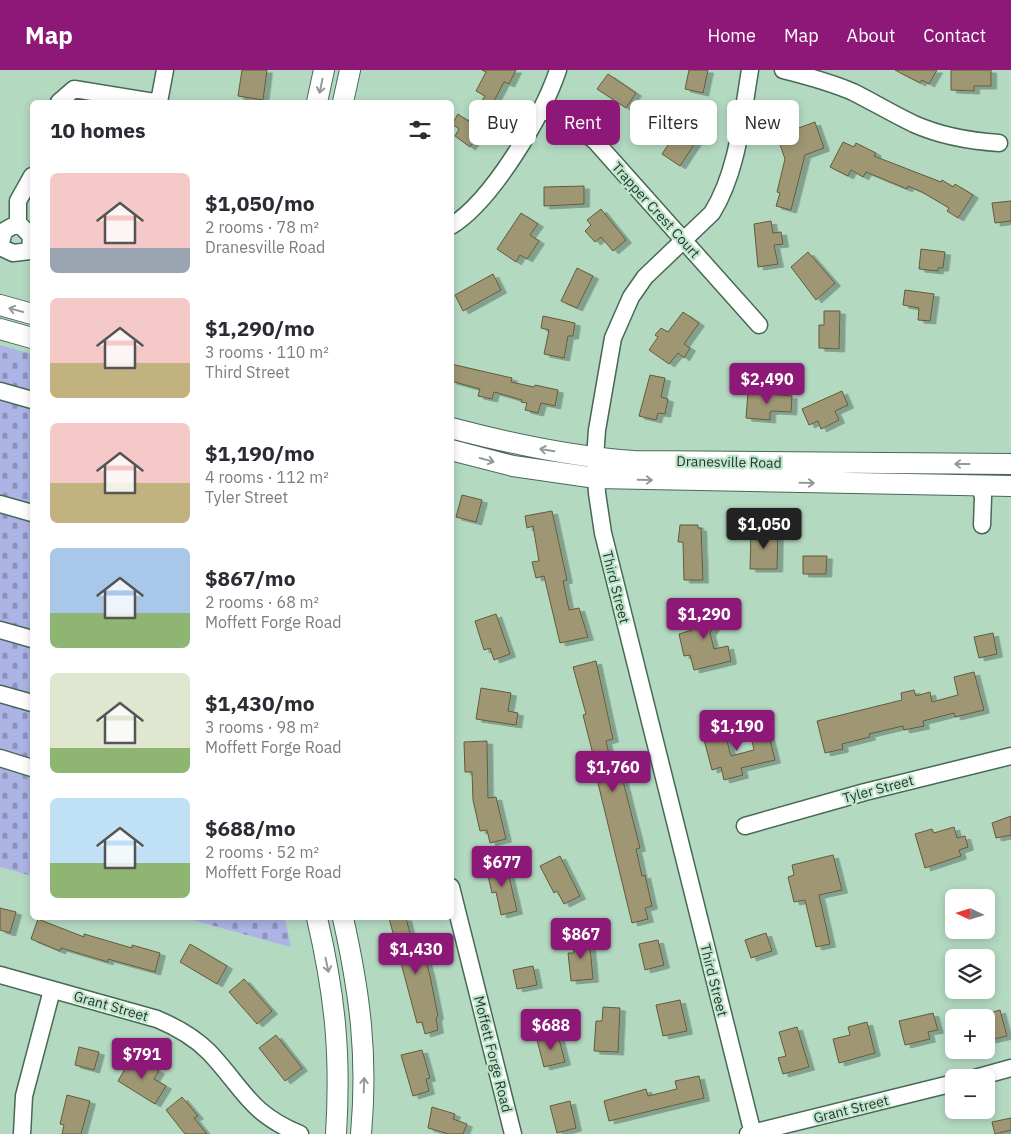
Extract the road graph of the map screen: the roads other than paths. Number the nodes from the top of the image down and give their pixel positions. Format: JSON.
{"nodes":[{"id":1,"x":165,"y":70,"type":"edge"},
{"id":2,"x":324,"y":70,"type":"edge"},
{"id":3,"x":350,"y":70,"type":"edge"},
{"id":4,"x":558,"y":70,"type":"edge"},
{"id":5,"x":750,"y":70,"type":"edge"},
{"id":6,"x":783,"y":70,"type":"edge"},
{"id":7,"x":61,"y":100,"type":"edge"},
{"id":8,"x":142,"y":100,"type":"edge"},
{"id":9,"x":159,"y":100,"type":"edge"},
{"id":10,"x":317,"y":100,"type":"edge"},
{"id":11,"x":343,"y":100,"type":"edge"},
{"id":12,"x":542,"y":109,"type":"junction"},
{"id":13,"x":999,"y":143,"type":"dead end"},
{"id":14,"x":30,"y":180,"type":"edge"},
{"id":15,"x":18,"y":224,"type":"dead end"},
{"id":16,"x":454,"y":224,"type":"edge"},
{"id":17,"x":684,"y":240,"type":"junction"},
{"id":18,"x":0,"y":305,"type":"edge"},
{"id":19,"x":30,"y":313,"type":"edge"},
{"id":20,"x":759,"y":325,"type":"dead end"},
{"id":21,"x":0,"y":329,"type":"edge"},
{"id":22,"x":30,"y":337,"type":"edge"},
{"id":23,"x":0,"y":391,"type":"edge"},
{"id":24,"x":30,"y":399,"type":"edge"},
{"id":25,"x":454,"y":429,"type":"edge"},
{"id":26,"x":454,"y":451,"type":"edge"},
{"id":27,"x":1011,"y":464,"type":"edge"},
{"id":28,"x":595,"y":468,"type":"junction"},
{"id":29,"x":1011,"y":486,"type":"edge"},
{"id":30,"x":980,"y":487,"type":"junction"},
{"id":31,"x":0,"y":504,"type":"edge"},
{"id":32,"x":30,"y":512,"type":"edge"},
{"id":33,"x":982,"y":525,"type":"dead end"},
{"id":34,"x":0,"y":630,"type":"edge"},
{"id":35,"x":30,"y":638,"type":"edge"},
{"id":36,"x":0,"y":694,"type":"edge"},
{"id":37,"x":30,"y":702,"type":"edge"},
{"id":38,"x":1011,"y":756,"type":"edge"},
{"id":39,"x":0,"y":758,"type":"edge"},
{"id":40,"x":30,"y":767,"type":"edge"},
{"id":41,"x":745,"y":826,"type":"dead end"},
{"id":42,"x":454,"y":900,"type":"edge"},
{"id":43,"x":316,"y":920,"type":"edge"},
{"id":44,"x":343,"y":920,"type":"edge"},
{"id":45,"x":0,"y":975,"type":"edge"},
{"id":46,"x":52,"y":990,"type":"junction"},
{"id":47,"x":1011,"y":1068,"type":"edge"},
{"id":48,"x":995,"y":1072,"type":"edge"},
{"id":49,"x":945,"y":1085,"type":"edge"},
{"id":50,"x":22,"y":1134,"type":"edge"},
{"id":51,"x":300,"y":1134,"type":"edge"},
{"id":52,"x":336,"y":1134,"type":"edge"},
{"id":53,"x":360,"y":1134,"type":"edge"},
{"id":54,"x":513,"y":1134,"type":"edge"},
{"id":55,"x":751,"y":1134,"type":"edge"}],
"edges":[{"from":1,"to":9,"type":"street"},
{"from":2,"to":10,"type":"main road","one_way":true},
{"from":3,"to":11,"type":"main road"},
{"from":4,"to":12,"type":"street"},
{"from":5,"to":17,"type":"street","name":"Third Street"},
{"from":6,"to":13,"type":"street"},
{"from":7,"to":8,"type":"street"},
{"from":12,"to":16,"type":"street"},
{"from":12,"to":17,"type":"street","name":"Trapper Crest Court"},
{"from":14,"to":15,"type":"street"},
{"from":17,"to":20,"type":"street","name":"Trapper Crest Court"},
{"from":17,"to":28,"type":"street","name":"Third Street"},
{"from":19,"to":18,"type":"main road","one_way":true},
{"from":21,"to":22,"type":"main road"},
{"from":23,"to":24,"type":"street"},
{"from":28,"to":25,"type":"main road","name":"Dranesville Road","one_way":true},
{"from":26,"to":28,"type":"main road","name":"Dranesville Road","one_way":true},
{"from":27,"to":28,"type":"main road","name":"Dranesville Road","one_way":true},
{"from":28,"to":30,"type":"main road","name":"Dranesville Road","one_way":true},
{"from":28,"to":55,"type":"street","name":"Third Street"},
{"from":29,"to":30,"type":"main road","name":"Dranesville Road"},
{"from":30,"to":33,"type":"street"},
{"from":31,"to":32,"type":"street"},
{"from":34,"to":35,"type":"street"},
{"from":36,"to":37,"type":"street"},
{"from":38,"to":41,"type":"street","name":"Tyler Street"},
{"from":39,"to":40,"type":"street"},
{"from":42,"to":54,"type":"street","name":"Moffett Forge Road"},
{"from":43,"to":52,"type":"main road","one_way":true},
{"from":53,"to":44,"type":"main road","one_way":true},
{"from":45,"to":46,"type":"street","name":"Grant Street"},
{"from":46,"to":50,"type":"street"},
{"from":46,"to":51,"type":"street","name":"Grant Street"},
{"from":47,"to":48,"type":"street"},
{"from":49,"to":55,"type":"street","name":"Grant Street"}]}
